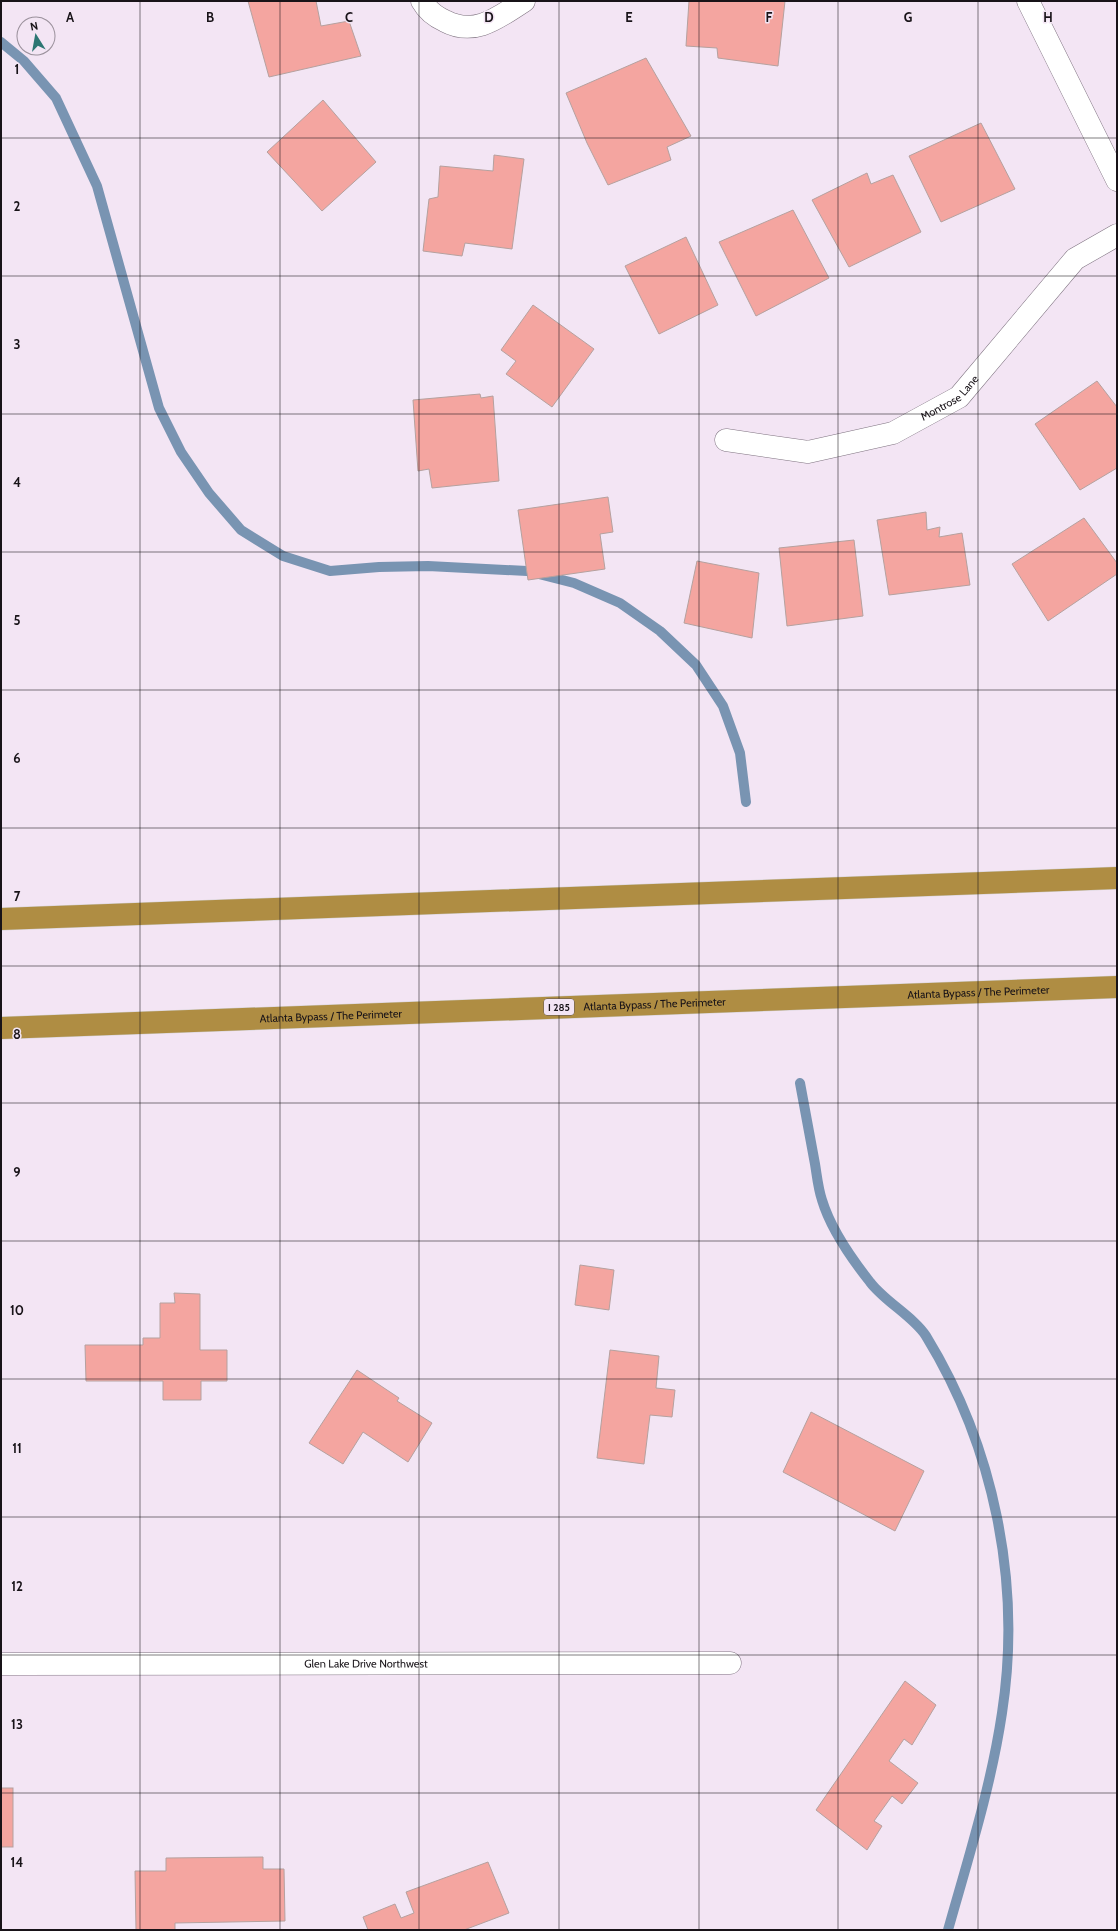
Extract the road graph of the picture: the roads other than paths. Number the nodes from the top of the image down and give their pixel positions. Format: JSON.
{"nodes":[{"id":1,"x":422,"y":1,"type":"edge"},
{"id":2,"x":524,"y":1,"type":"edge"},
{"id":3,"x":1028,"y":1,"type":"edge"},
{"id":4,"x":1117,"y":180,"type":"edge"},
{"id":5,"x":1117,"y":235,"type":"edge"},
{"id":6,"x":726,"y":440,"type":"dead end"},
{"id":7,"x":1117,"y":878,"type":"edge"},
{"id":8,"x":1,"y":919,"type":"edge"},
{"id":9,"x":1117,"y":987,"type":"edge"},
{"id":10,"x":1,"y":1028,"type":"edge"},
{"id":11,"x":730,"y":1663,"type":"dead end"},
{"id":12,"x":1,"y":1664,"type":"edge"}],
"edges":[{"from":1,"to":2,"type":"street"},
{"from":3,"to":4,"type":"street"},
{"from":5,"to":6,"type":"street","name":"Montrose Lane"},
{"from":7,"to":8,"type":"highway"},
{"from":9,"to":10,"type":"highway","name":"Atlanta Bypass / The Perimeter","number":"I 285"},
{"from":11,"to":12,"type":"street","name":"Glen Lake Drive Northwest"}]}
